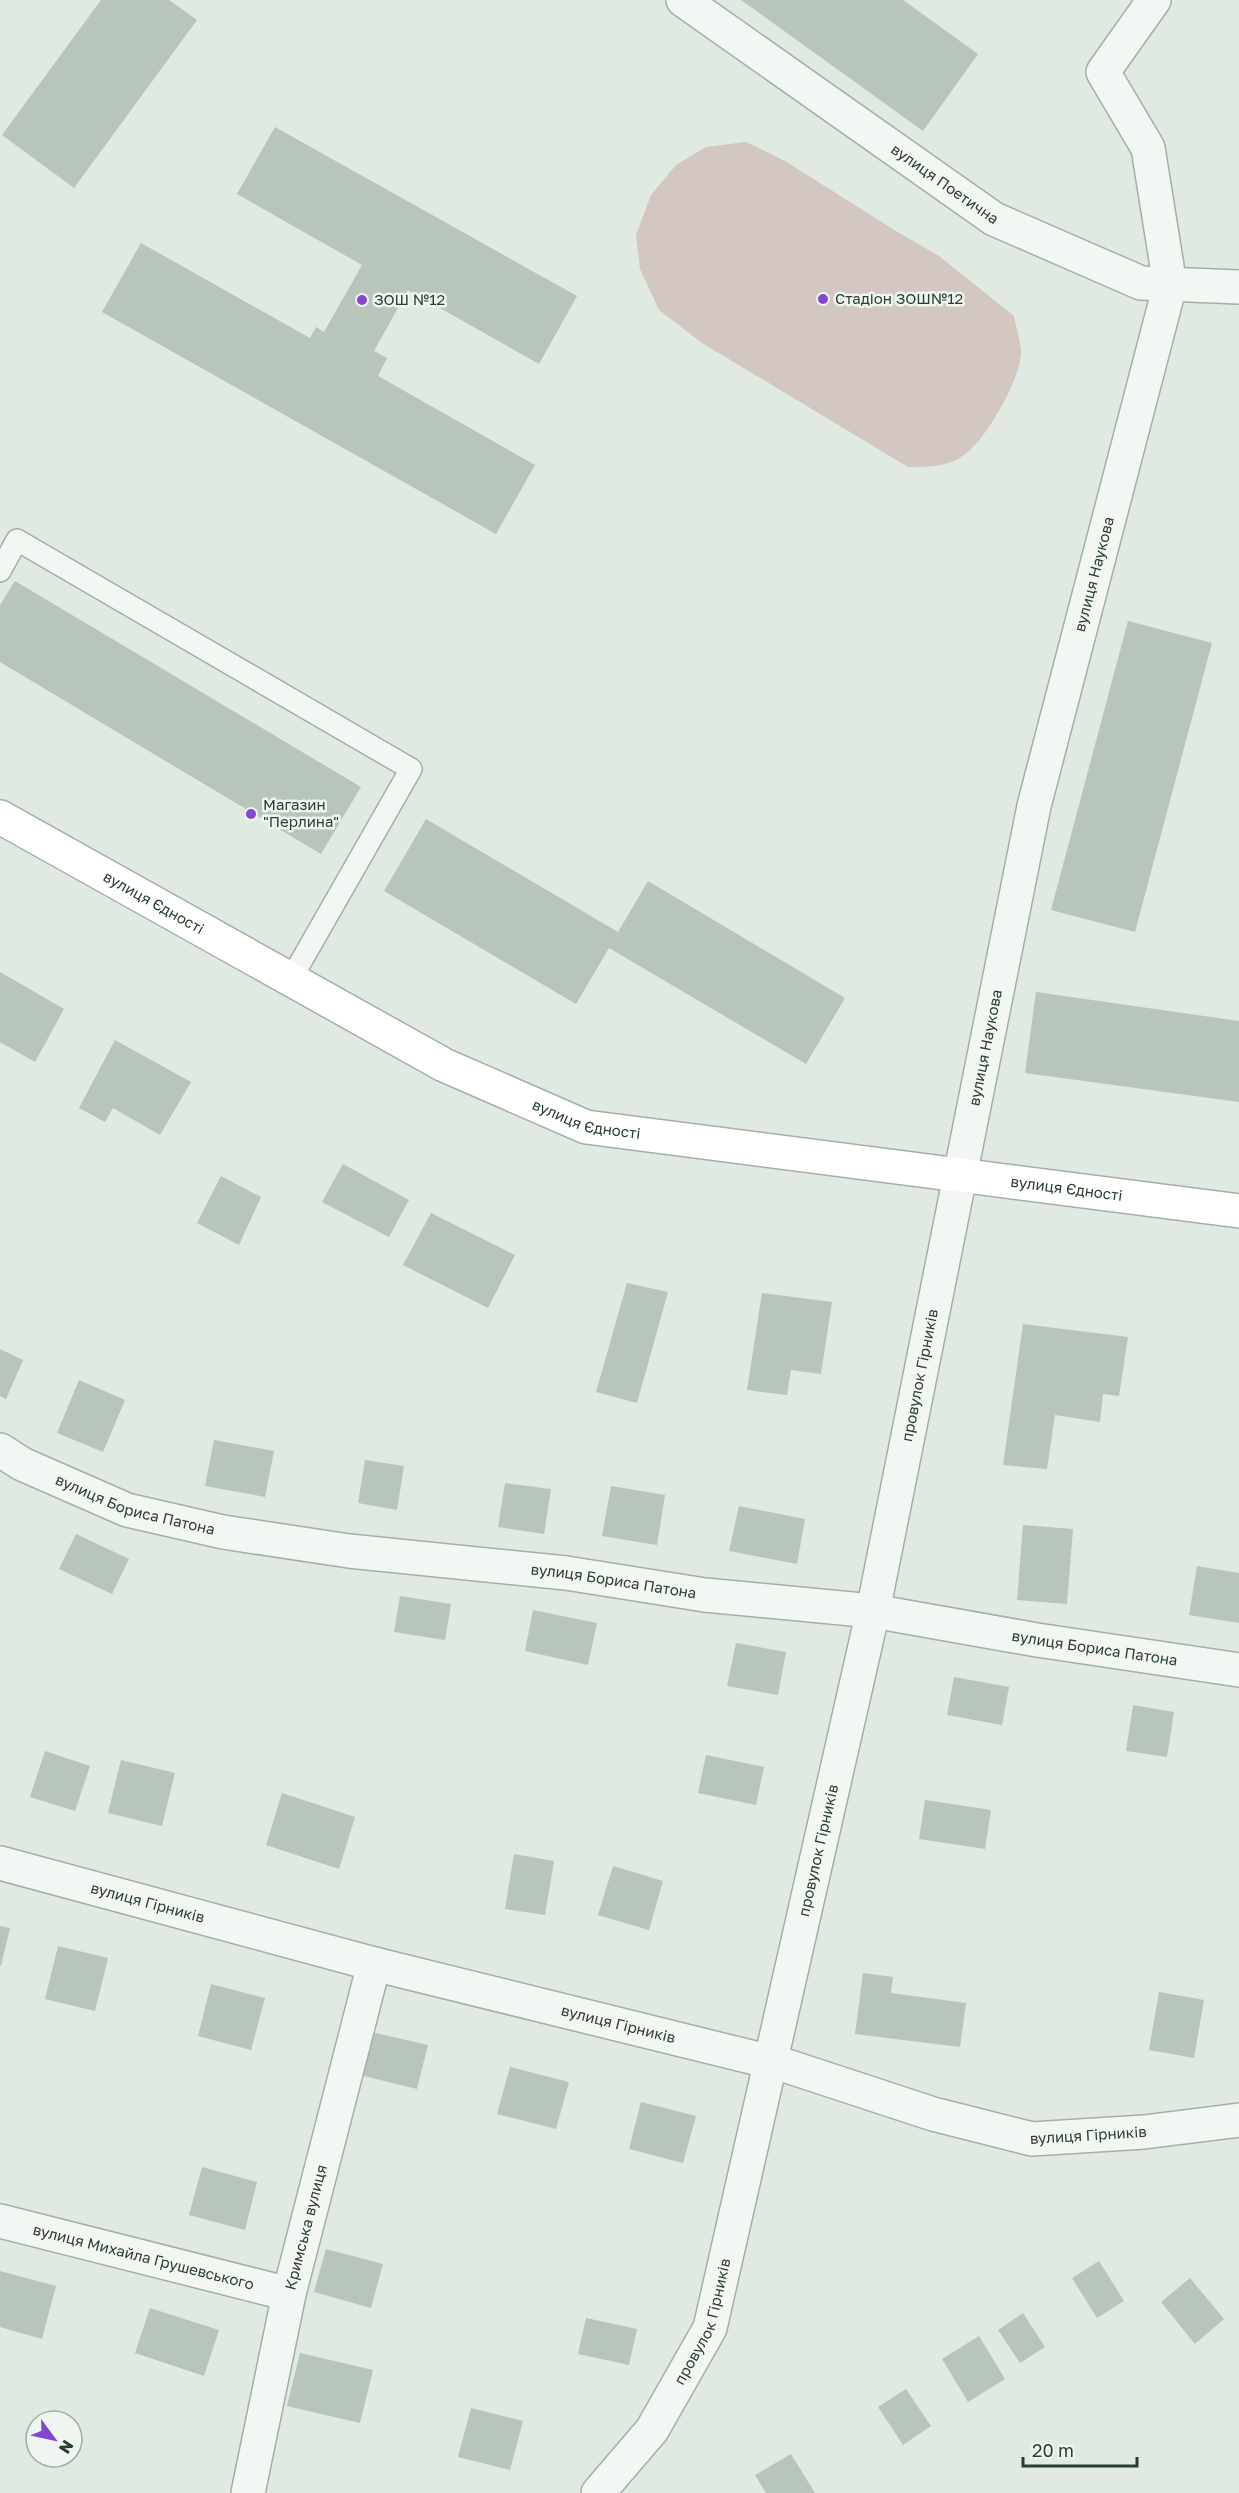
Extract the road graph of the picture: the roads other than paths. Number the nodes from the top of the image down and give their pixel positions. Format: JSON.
{"nodes":[{"id":1,"x":683,"y":0,"type":"edge"},
{"id":2,"x":1154,"y":0,"type":"edge"},
{"id":3,"x":1170,"y":285,"type":"junction"},
{"id":4,"x":1239,"y":287,"type":"edge"},
{"id":5,"x":0,"y":571,"type":"edge"},
{"id":6,"x":0,"y":817,"type":"edge"},
{"id":7,"x":291,"y":979,"type":"junction"},
{"id":8,"x":962,"y":1175,"type":"junction"},
{"id":9,"x":1239,"y":1211,"type":"edge"},
{"id":10,"x":0,"y":1450,"type":"edge"},
{"id":11,"x":873,"y":1611,"type":"junction"},
{"id":12,"x":1239,"y":1670,"type":"edge"},
{"id":13,"x":0,"y":1863,"type":"edge"},
{"id":14,"x":374,"y":1964,"type":"junction"},
{"id":15,"x":770,"y":2062,"type":"junction"},
{"id":16,"x":1239,"y":2120,"type":"edge"},
{"id":17,"x":0,"y":2221,"type":"edge"},
{"id":18,"x":290,"y":2294,"type":"junction"},
{"id":19,"x":248,"y":2493,"type":"edge"},
{"id":20,"x":598,"y":2493,"type":"edge"}],
"edges":[{"from":1,"to":3,"type":"street","name":"вулиця Поетична"},
{"from":2,"to":3,"type":"street","name":"вулиця Наукова"},
{"from":3,"to":4,"type":"street","name":"вулиця Поетична"},
{"from":3,"to":8,"type":"street","name":"вулиця Наукова"},
{"from":5,"to":7,"type":"lane"},
{"from":6,"to":7,"type":"street","name":"вулиця Єдності"},
{"from":7,"to":8,"type":"street","name":"вулиця Єдності"},
{"from":8,"to":9,"type":"street","name":"вулиця Єдності"},
{"from":8,"to":11,"type":"street","name":"провулок Гірників"},
{"from":10,"to":11,"type":"street","name":"вулиця Бориса Патона"},
{"from":11,"to":12,"type":"street","name":"вулиця Бориса Патона"},
{"from":11,"to":15,"type":"street","name":"провулок Гірників"},
{"from":13,"to":14,"type":"street","name":"вулиця Гірників"},
{"from":14,"to":15,"type":"street","name":"вулиця Гірників"},
{"from":14,"to":18,"type":"street","name":"Кримська вулиця"},
{"from":15,"to":16,"type":"street","name":"вулиця Гірників"},
{"from":15,"to":20,"type":"street","name":"провулок Гірників"},
{"from":17,"to":18,"type":"street","name":"вулиця Михайла Грушевського"},
{"from":18,"to":19,"type":"street","name":"Кримська вулиця"}]}
